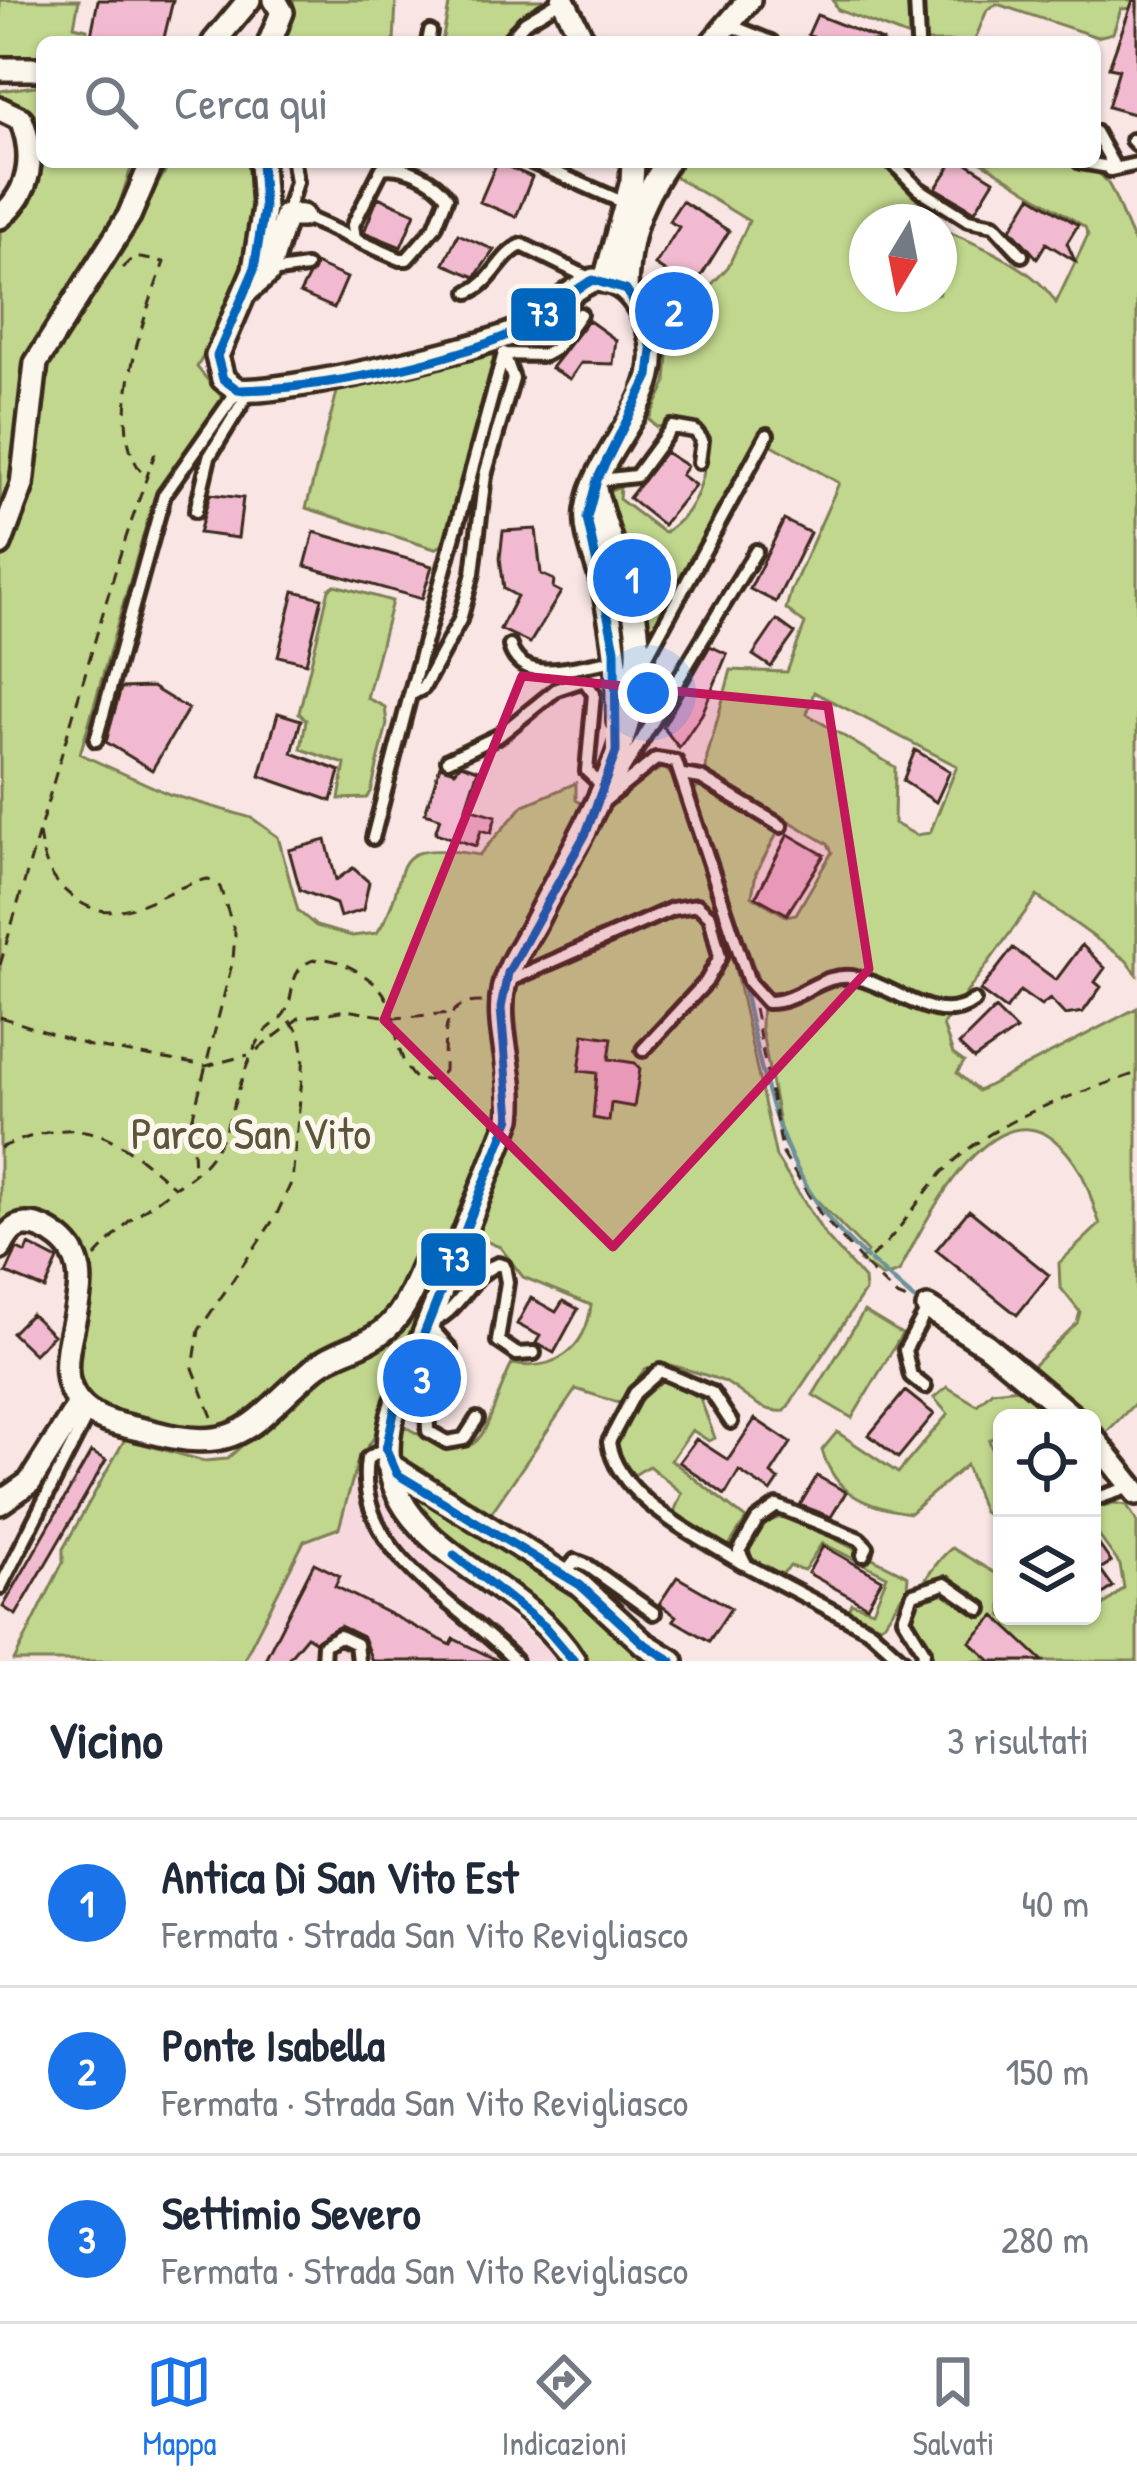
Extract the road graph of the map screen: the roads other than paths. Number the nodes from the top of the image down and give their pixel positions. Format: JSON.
{"nodes":[{"id":1,"x":249,"y":0,"type":"edge"},
{"id":2,"x":275,"y":0,"type":"edge"},
{"id":3,"x":563,"y":0,"type":"edge"},
{"id":4,"x":916,"y":0,"type":"edge"},
{"id":5,"x":748,"y":1,"type":"edge"},
{"id":6,"x":729,"y":25,"type":"junction"},
{"id":7,"x":219,"y":36,"type":"edge"},
{"id":8,"x":272,"y":36,"type":"edge"},
{"id":9,"x":512,"y":36,"type":"edge"},
{"id":10,"x":581,"y":36,"type":"edge"},
{"id":11,"x":719,"y":36,"type":"edge"},
{"id":12,"x":756,"y":36,"type":"edge"},
{"id":13,"x":918,"y":36,"type":"edge"},
{"id":14,"x":0,"y":69,"type":"edge"},
{"id":15,"x":36,"y":69,"type":"edge"},
{"id":16,"x":0,"y":109,"type":"edge"},
{"id":17,"x":1101,"y":140,"type":"edge"},
{"id":18,"x":1137,"y":164,"type":"edge"},
{"id":19,"x":149,"y":168,"type":"edge"},
{"id":20,"x":261,"y":168,"type":"edge"},
{"id":21,"x":294,"y":168,"type":"edge"},
{"id":22,"x":382,"y":168,"type":"edge"},
{"id":23,"x":402,"y":168,"type":"edge"},
{"id":24,"x":546,"y":168,"type":"edge"},
{"id":25,"x":632,"y":168,"type":"edge"},
{"id":26,"x":663,"y":168,"type":"edge"},
{"id":27,"x":898,"y":168,"type":"edge"},
{"id":28,"x":1101,"y":168,"type":"edge"},
{"id":29,"x":1110,"y":170,"type":"junction"},
{"id":30,"x":627,"y":204,"type":"junction"},
{"id":31,"x":294,"y":215,"type":"junction"},
{"id":32,"x":0,"y":217,"type":"edge"},
{"id":33,"x":355,"y":239,"type":"junction"},
{"id":34,"x":1022,"y":255,"type":"dead end"},
{"id":35,"x":306,"y":267,"type":"dead end"},
{"id":36,"x":268,"y":273,"type":"junction"},
{"id":37,"x":599,"y":280,"type":"junction"},
{"id":38,"x":626,"y":290,"type":"junction"},
{"id":39,"x":246,"y":292,"type":"junction"},
{"id":40,"x":469,"y":292,"type":"dead end"},
{"id":41,"x":580,"y":314,"type":"dead end"},
{"id":42,"x":501,"y":347,"type":"junction"},
{"id":43,"x":244,"y":391,"type":"junction"},
{"id":44,"x":767,"y":435,"type":"dead end"},
{"id":45,"x":699,"y":461,"type":"dead end"},
{"id":46,"x":596,"y":484,"type":"junction"},
{"id":47,"x":196,"y":511,"type":"dead end"},
{"id":48,"x":0,"y":544,"type":"edge"},
{"id":49,"x":756,"y":551,"type":"dead end"},
{"id":50,"x":510,"y":646,"type":"dead end"},
{"id":51,"x":614,"y":661,"type":"junction"},
{"id":52,"x":635,"y":680,"type":"junction"},
{"id":53,"x":410,"y":695,"type":"junction"},
{"id":54,"x":96,"y":740,"type":"dead end"},
{"id":55,"x":616,"y":759,"type":"junction"},
{"id":56,"x":448,"y":760,"type":"dead end"},
{"id":57,"x":683,"y":775,"type":"junction"},
{"id":58,"x":604,"y":796,"type":"junction"},
{"id":59,"x":781,"y":826,"type":"dead end"},
{"id":60,"x":373,"y":838,"type":"dead end"},
{"id":61,"x":505,"y":982,"type":"junction"},
{"id":62,"x":974,"y":1001,"type":"dead end"},
{"id":63,"x":643,"y":1050,"type":"dead end"},
{"id":64,"x":0,"y":1248,"type":"edge"},
{"id":65,"x":457,"y":1249,"type":"junction"},
{"id":66,"x":928,"y":1307,"type":"joint"},
{"id":67,"x":427,"y":1324,"type":"junction"},
{"id":68,"x":534,"y":1353,"type":"dead end"},
{"id":69,"x":925,"y":1387,"type":"dead end"},
{"id":70,"x":84,"y":1408,"type":"junction"},
{"id":71,"x":1063,"y":1409,"type":"edge"},
{"id":72,"x":477,"y":1419,"type":"dead end"},
{"id":73,"x":731,"y":1422,"type":"dead end"},
{"id":74,"x":1101,"y":1449,"type":"edge"},
{"id":75,"x":387,"y":1455,"type":"junction"},
{"id":76,"x":1135,"y":1490,"type":"edge"},
{"id":77,"x":1101,"y":1498,"type":"edge"},
{"id":78,"x":0,"y":1504,"type":"edge"},
{"id":79,"x":863,"y":1556,"type":"dead end"},
{"id":80,"x":746,"y":1565,"type":"junction"},
{"id":81,"x":563,"y":1575,"type":"junction"},
{"id":82,"x":0,"y":1588,"type":"edge"},
{"id":83,"x":981,"y":1610,"type":"dead end"},
{"id":84,"x":654,"y":1613,"type":"dead end"},
{"id":85,"x":319,"y":1660,"type":"edge"},
{"id":86,"x":358,"y":1661,"type":"edge"},
{"id":87,"x":515,"y":1661,"type":"edge"},
{"id":88,"x":574,"y":1661,"type":"edge"},
{"id":89,"x":672,"y":1661,"type":"edge"},
{"id":90,"x":904,"y":1661,"type":"edge"},
{"id":91,"x":922,"y":1661,"type":"edge"}],
"edges":[{"from":1,"to":7,"type":"street"},
{"from":2,"to":8,"type":"street"},
{"from":3,"to":9,"type":"lane"},
{"from":3,"to":10,"type":"street"},
{"from":4,"to":13,"type":"lane"},
{"from":5,"to":6,"type":"street"},
{"from":6,"to":11,"type":"street"},
{"from":6,"to":12,"type":"lane"},
{"from":14,"to":15,"type":"street"},
{"from":16,"to":32,"type":"street"},
{"from":17,"to":29,"type":"lane"},
{"from":18,"to":29,"type":"lane"},
{"from":19,"to":48,"type":"street"},
{"from":20,"to":39,"type":"street"},
{"from":21,"to":31,"type":"lane"},
{"from":22,"to":33,"type":"lane"},
{"from":23,"to":33,"type":"lane"},
{"from":24,"to":30,"type":"lane"},
{"from":25,"to":30,"type":"street"},
{"from":26,"to":38,"type":"street"},
{"from":27,"to":34,"type":"lane"},
{"from":28,"to":29,"type":"lane"},
{"from":30,"to":37,"type":"street"},
{"from":31,"to":33,"type":"lane"},
{"from":31,"to":36,"type":"street"},
{"from":35,"to":36,"type":"lane"},
{"from":36,"to":39,"type":"street"},
{"from":37,"to":38,"type":"street"},
{"from":37,"to":40,"type":"lane"},
{"from":37,"to":42,"type":"street"},
{"from":38,"to":46,"type":"street"},
{"from":39,"to":43,"type":"street"},
{"from":41,"to":42,"type":"lane"},
{"from":42,"to":43,"type":"street"},
{"from":42,"to":53,"type":"lane"},
{"from":42,"to":53,"type":"lane"},
{"from":43,"to":47,"type":"lane"},
{"from":43,"to":54,"type":"lane"},
{"from":44,"to":52,"type":"lane"},
{"from":45,"to":46,"type":"lane"},
{"from":46,"to":51,"type":"street"},
{"from":46,"to":52,"type":"street"},
{"from":49,"to":58,"type":"lane"},
{"from":50,"to":51,"type":"lane"},
{"from":51,"to":55,"type":"street"},
{"from":52,"to":55,"type":"street"},
{"from":53,"to":60,"type":"lane"},
{"from":55,"to":58,"type":"street"},
{"from":56,"to":58,"type":"lane"},
{"from":57,"to":58,"type":"lane"},
{"from":57,"to":59,"type":"lane"},
{"from":57,"to":62,"type":"lane"},
{"from":58,"to":61,"type":"street"},
{"from":61,"to":63,"type":"lane"},
{"from":61,"to":65,"type":"street"},
{"from":64,"to":70,"type":"street"},
{"from":65,"to":67,"type":"street"},
{"from":65,"to":70,"type":"street"},
{"from":66,"to":69,"type":"lane"},
{"from":66,"to":71,"type":"street"},
{"from":67,"to":68,"type":"lane"},
{"from":67,"to":72,"type":"lane"},
{"from":67,"to":75,"type":"street"},
{"from":70,"to":78,"type":"street"},
{"from":70,"to":82,"type":"lane"},
{"from":73,"to":80,"type":"lane"},
{"from":74,"to":76,"type":"street"},
{"from":75,"to":81,"type":"street"},
{"from":75,"to":87,"type":"lane"},
{"from":75,"to":88,"type":"street"},
{"from":76,"to":77,"type":"lane"},
{"from":79,"to":80,"type":"lane"},
{"from":80,"to":90,"type":"lane"},
{"from":81,"to":84,"type":"lane"},
{"from":81,"to":89,"type":"street"},
{"from":83,"to":91,"type":"lane"},
{"from":85,"to":86,"type":"lane"}]}
